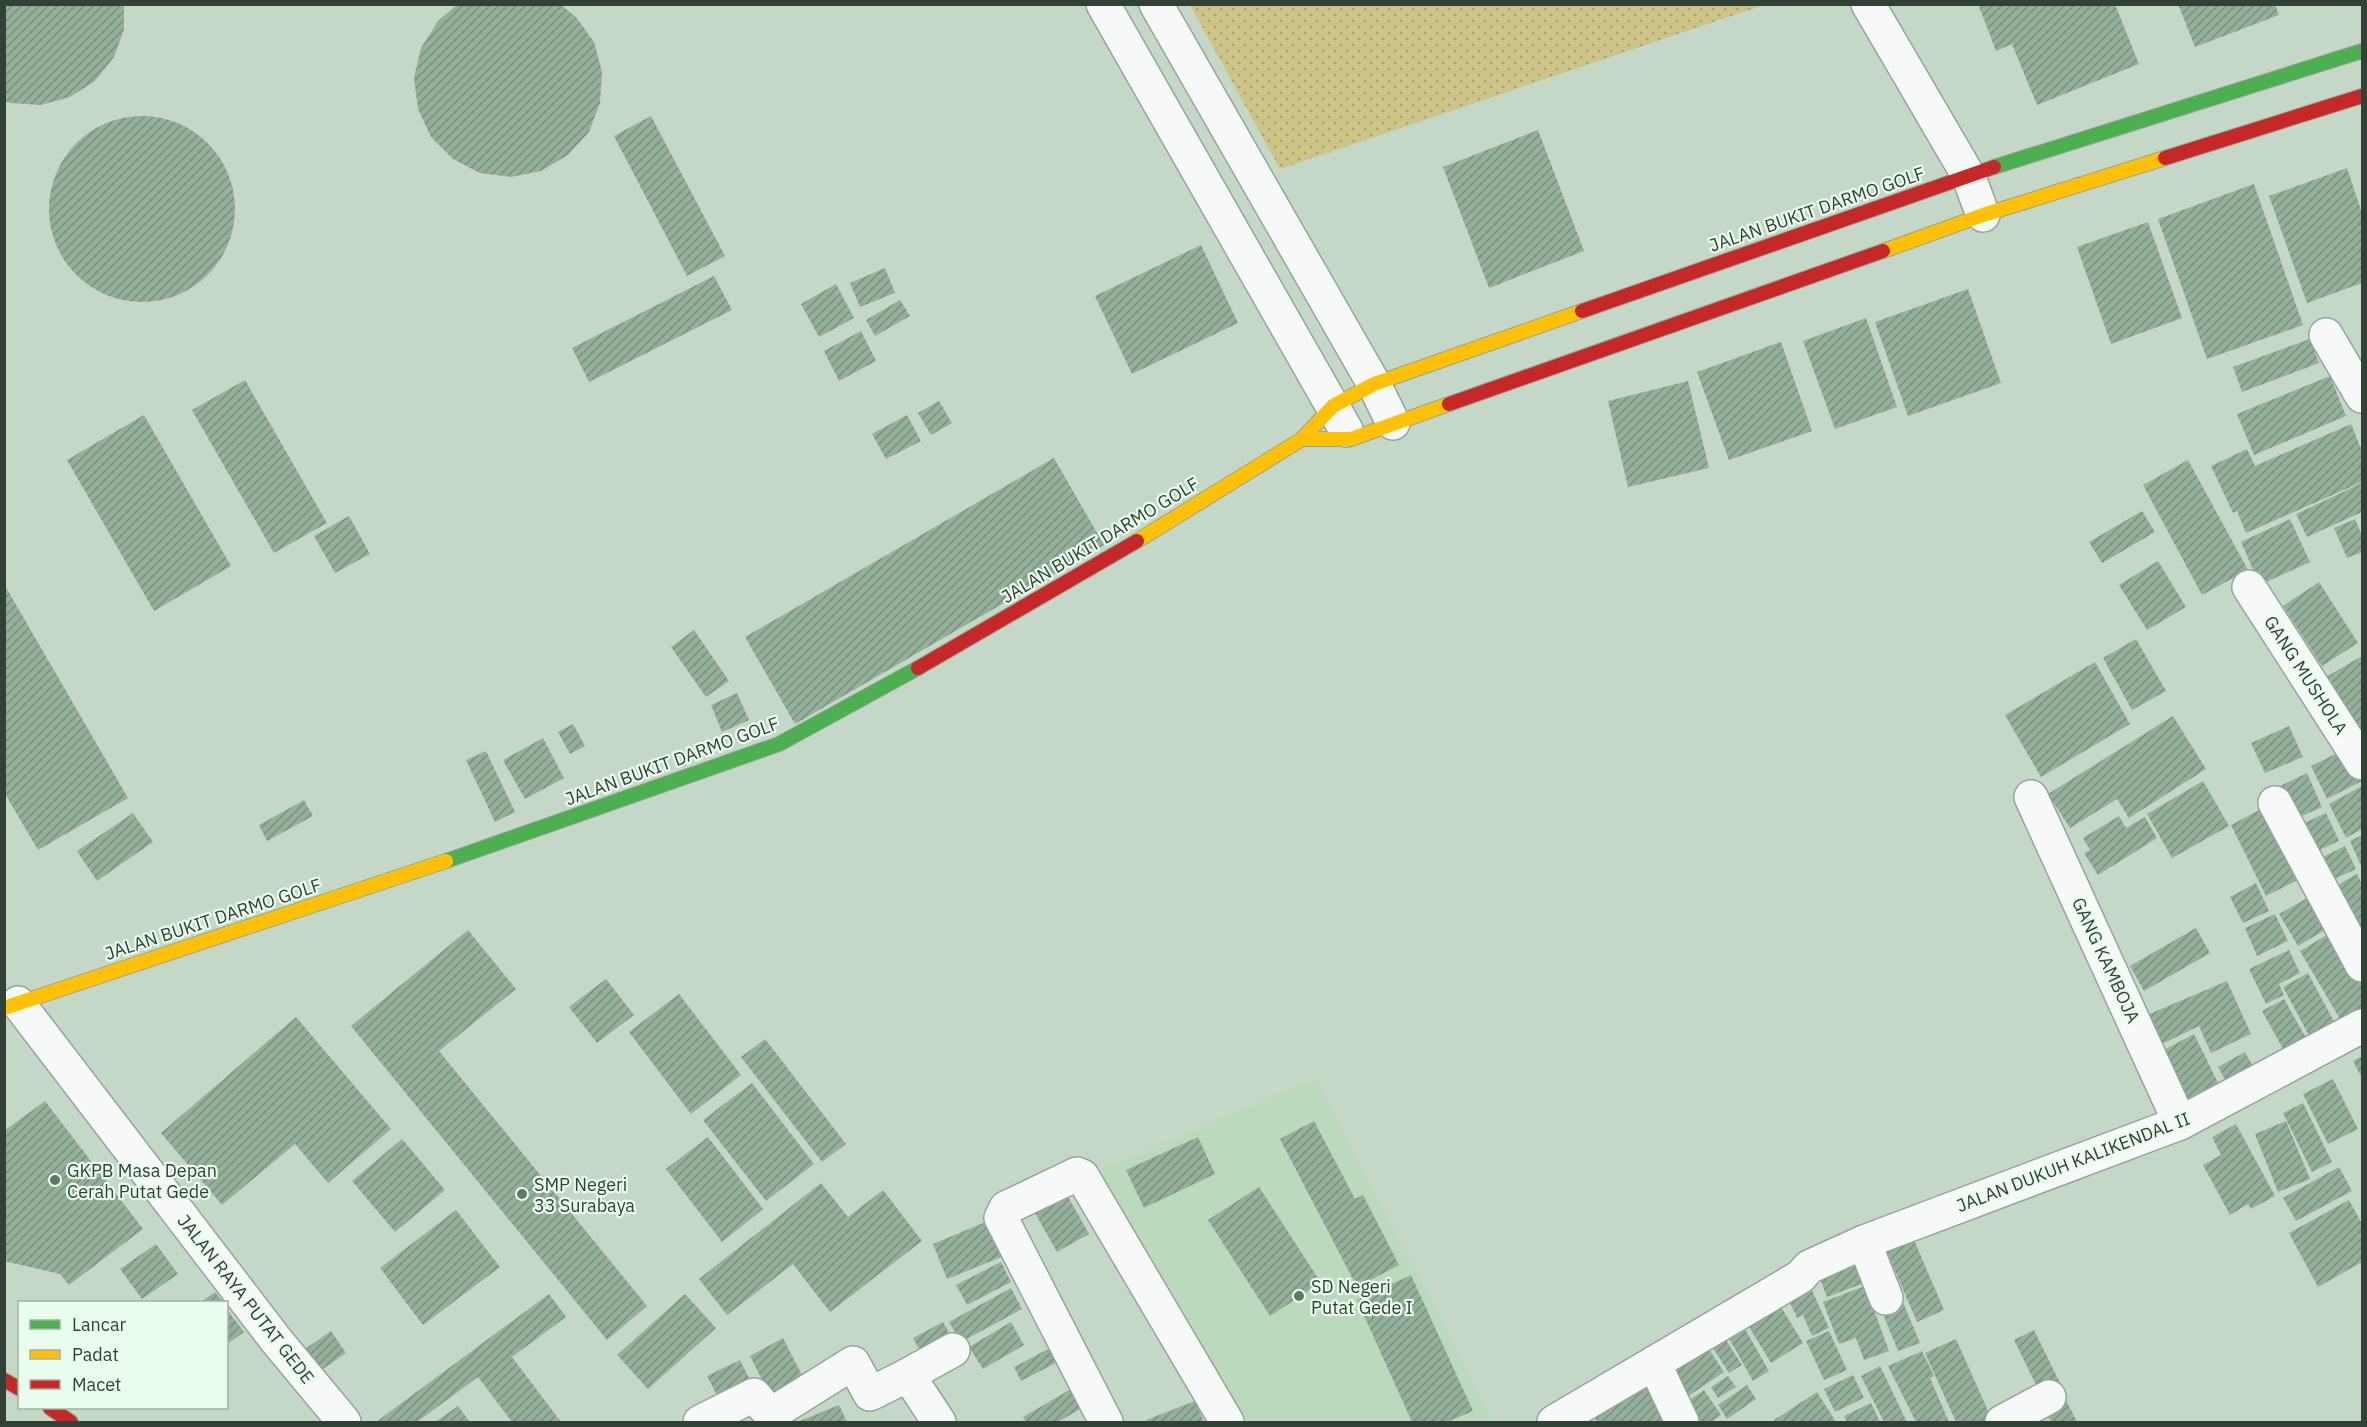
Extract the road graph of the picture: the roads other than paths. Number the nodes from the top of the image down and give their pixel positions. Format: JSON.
{"nodes":[{"id":1,"x":1103,"y":4,"type":"edge"},
{"id":2,"x":1156,"y":4,"type":"edge"},
{"id":3,"x":1868,"y":4,"type":"edge"},
{"id":4,"x":2362,"y":51,"type":"edge"},
{"id":5,"x":2362,"y":96,"type":"edge"},
{"id":6,"x":1968,"y":175,"type":"junction"},
{"id":7,"x":1983,"y":215,"type":"junction"},
{"id":8,"x":2326,"y":335,"type":"dead end"},
{"id":9,"x":1374,"y":384,"type":"junction"},
{"id":10,"x":2362,"y":396,"type":"edge"},
{"id":11,"x":1333,"y":406,"type":"junction"},
{"id":12,"x":1393,"y":423,"type":"junction"},
{"id":13,"x":1302,"y":439,"type":"junction"},
{"id":14,"x":1352,"y":439,"type":"junction"},
{"id":15,"x":2249,"y":587,"type":"dead end"},
{"id":16,"x":2362,"y":763,"type":"edge"},
{"id":17,"x":2031,"y":797,"type":"dead end"},
{"id":18,"x":2275,"y":802,"type":"dead end"},
{"id":19,"x":2362,"y":965,"type":"edge"},
{"id":20,"x":11,"y":1005,"type":"edge"},
{"id":21,"x":2362,"y":1026,"type":"edge"},
{"id":22,"x":2180,"y":1124,"type":"junction"},
{"id":23,"x":1864,"y":1242,"type":"junction"},
{"id":24,"x":1886,"y":1299,"type":"dead end"},
{"id":25,"x":953,"y":1350,"type":"dead end"},
{"id":26,"x":1654,"y":1363,"type":"junction"},
{"id":27,"x":908,"y":1375,"type":"junction"},
{"id":28,"x":4,"y":1380,"type":"edge"},
{"id":29,"x":18,"y":1388,"type":"edge"},
{"id":30,"x":2049,"y":1397,"type":"dead end"},
{"id":31,"x":53,"y":1409,"type":"edge"},
{"id":32,"x":71,"y":1422,"type":"edge"},
{"id":33,"x":344,"y":1422,"type":"edge"},
{"id":34,"x":700,"y":1422,"type":"edge"},
{"id":35,"x":939,"y":1422,"type":"edge"},
{"id":36,"x":1106,"y":1422,"type":"edge"},
{"id":37,"x":1227,"y":1422,"type":"edge"},
{"id":38,"x":1554,"y":1422,"type":"edge"},
{"id":39,"x":1682,"y":1422,"type":"edge"},
{"id":40,"x":2002,"y":1422,"type":"edge"}],
"edges":[{"from":1,"to":11,"type":"street"},
{"from":2,"to":9,"type":"street"},
{"from":3,"to":6,"type":"street"},
{"from":4,"to":6,"type":"street","name":"JALAN BUKIT DARMO GOLF"},
{"from":5,"to":7,"type":"street"},
{"from":6,"to":7,"type":"street"},
{"from":6,"to":9,"type":"street","name":"JALAN BUKIT DARMO GOLF"},
{"from":7,"to":12,"type":"street"},
{"from":8,"to":10,"type":"street"},
{"from":9,"to":11,"type":"street","name":"JALAN BUKIT DARMO GOLF"},
{"from":9,"to":12,"type":"street"},
{"from":11,"to":13,"type":"street","name":"JALAN BUKIT DARMO GOLF"},
{"from":11,"to":14,"type":"street"},
{"from":12,"to":14,"type":"street"},
{"from":13,"to":14,"type":"street"},
{"from":13,"to":20,"type":"street","name":"JALAN BUKIT DARMO GOLF"},
{"from":15,"to":16,"type":"street","name":"GANG MUSHOLA"},
{"from":17,"to":22,"type":"street","name":"GANG KAMBOJA"},
{"from":18,"to":19,"type":"street"},
{"from":20,"to":33,"type":"street","name":"JALAN RAYA PUTAT GEDE"},
{"from":21,"to":22,"type":"street","name":"JALAN DUKUH KALIKENDAL II"},
{"from":22,"to":23,"type":"street","name":"JALAN DUKUH KALIKENDAL II"},
{"from":23,"to":24,"type":"street"},
{"from":23,"to":26,"type":"street","name":"JALAN DUKUH KALIKENDAL II"},
{"from":25,"to":27,"type":"street"},
{"from":26,"to":38,"type":"street","name":"JALAN DUKUH KALIKENDAL II"},
{"from":26,"to":39,"type":"street"},
{"from":27,"to":34,"type":"street"},
{"from":27,"to":35,"type":"street"},
{"from":28,"to":29,"type":"street"},
{"from":30,"to":40,"type":"street"},
{"from":31,"to":32,"type":"street"},
{"from":36,"to":37,"type":"street"}]}
